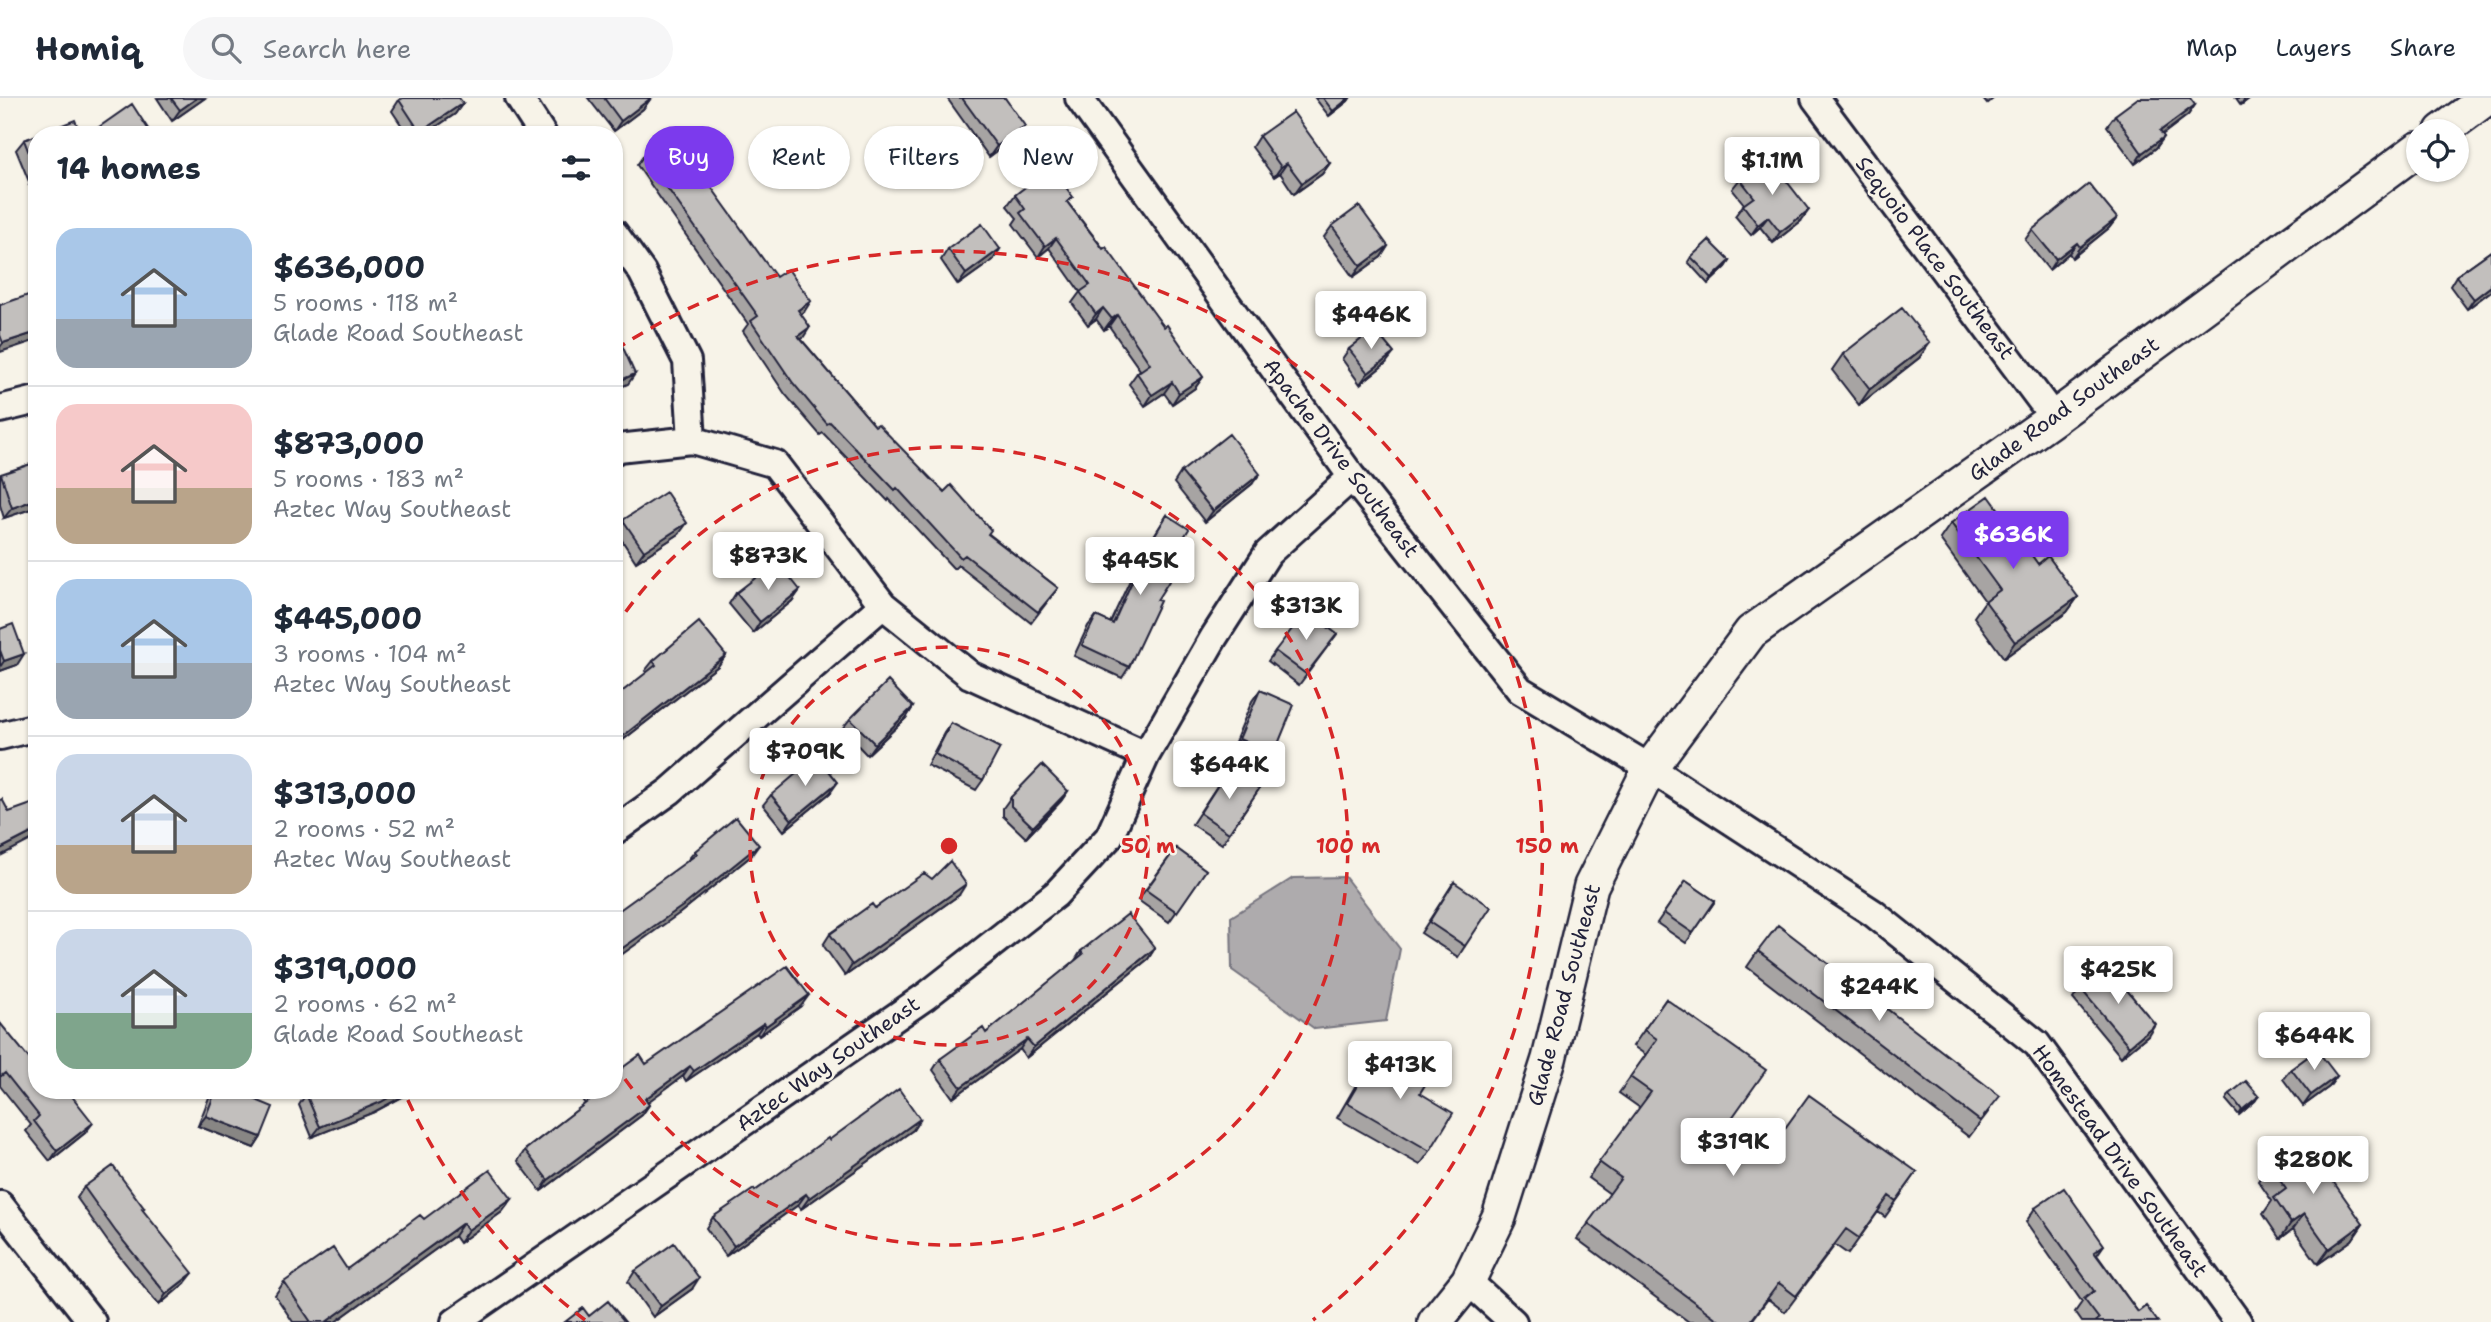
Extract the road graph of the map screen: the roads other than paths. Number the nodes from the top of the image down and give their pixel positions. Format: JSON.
{"nodes":[{"id":1,"x":519,"y":98,"type":"edge"},
{"id":2,"x":1079,"y":98,"type":"edge"},
{"id":3,"x":1815,"y":98,"type":"edge"},
{"id":4,"x":2487,"y":98,"type":"edge"},
{"id":5,"x":2458,"y":119,"type":"edge"},
{"id":6,"x":534,"y":126,"type":"edge"},
{"id":7,"x":2406,"y":158,"type":"edge"},
{"id":8,"x":623,"y":246,"type":"edge"},
{"id":9,"x":28,"y":402,"type":"edge"},
{"id":10,"x":0,"y":409,"type":"edge"},
{"id":11,"x":2054,"y":418,"type":"junction"},
{"id":12,"x":692,"y":440,"type":"junction"},
{"id":13,"x":623,"y":447,"type":"edge"},
{"id":14,"x":1352,"y":477,"type":"junction"},
{"id":15,"x":883,"y":605,"type":"junction"},
{"id":16,"x":28,"y":729,"type":"edge"},
{"id":17,"x":0,"y":736,"type":"edge"},
{"id":18,"x":1146,"y":755,"type":"junction"},
{"id":19,"x":1650,"y":768,"type":"junction"},
{"id":20,"x":623,"y":825,"type":"edge"},
{"id":21,"x":0,"y":1205,"type":"edge"},
{"id":22,"x":1468,"y":1281,"type":"junction"},
{"id":23,"x":92,"y":1322,"type":"edge"},
{"id":24,"x":455,"y":1322,"type":"edge"},
{"id":25,"x":1435,"y":1322,"type":"edge"},
{"id":26,"x":1513,"y":1322,"type":"edge"},
{"id":27,"x":2238,"y":1322,"type":"edge"}],
"edges":[{"from":1,"to":6,"type":"street"},
{"from":2,"to":14,"type":"street","name":"Apache Drive Southeast"},
{"from":3,"to":11,"type":"street","name":"Sequoio Place Southeast"},
{"from":4,"to":5,"type":"street"},
{"from":7,"to":11,"type":"street","name":"Glade Road Southeast"},
{"from":8,"to":12,"type":"street"},
{"from":9,"to":10,"type":"street"},
{"from":11,"to":19,"type":"street","name":"Glade Road Southeast"},
{"from":12,"to":13,"type":"street"},
{"from":12,"to":15,"type":"street"},
{"from":14,"to":18,"type":"street","name":"Aztec Way Southeast"},
{"from":14,"to":19,"type":"street","name":"Apache Drive Southeast"},
{"from":15,"to":18,"type":"street"},
{"from":15,"to":20,"type":"street"},
{"from":16,"to":17,"type":"street"},
{"from":18,"to":24,"type":"street","name":"Aztec Way Southeast"},
{"from":19,"to":22,"type":"street","name":"Glade Road Southeast"},
{"from":19,"to":27,"type":"street","name":"Homestead Drive Southeast"},
{"from":21,"to":23,"type":"street"},
{"from":22,"to":25,"type":"street","name":"Glade Road Southeast"},
{"from":22,"to":26,"type":"street"}]}
